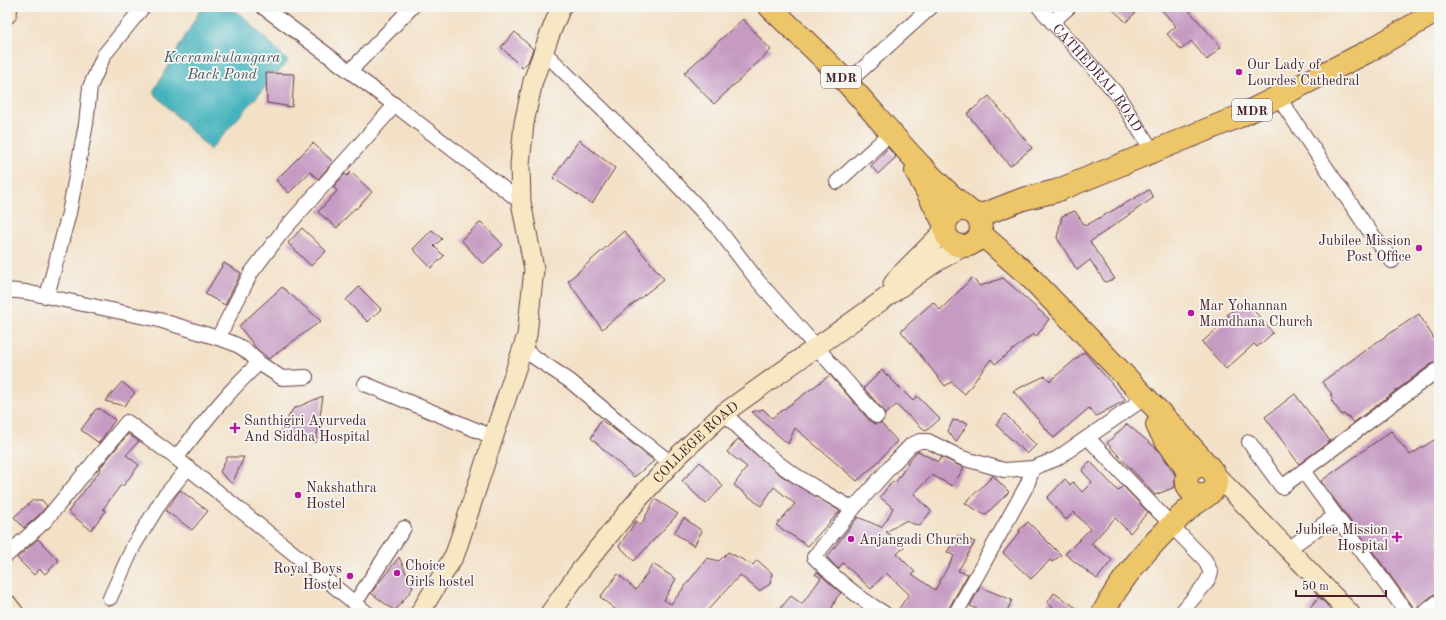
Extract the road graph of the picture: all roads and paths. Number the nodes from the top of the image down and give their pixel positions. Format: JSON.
{"nodes":[{"id":1,"x":8,"y":7,"type":"edge"},
{"id":2,"x":143,"y":7,"type":"edge"},
{"id":3,"x":263,"y":7,"type":"edge"},
{"id":4,"x":412,"y":7,"type":"edge"},
{"id":5,"x":561,"y":7,"type":"edge"},
{"id":6,"x":770,"y":7,"type":"edge"},
{"id":7,"x":931,"y":7,"type":"edge"},
{"id":8,"x":1039,"y":7,"type":"edge"},
{"id":9,"x":1069,"y":7,"type":"edge"},
{"id":10,"x":1439,"y":10,"type":"edge"},
{"id":11,"x":7,"y":14,"type":"edge"},
{"id":12,"x":1052,"y":22,"type":"junction"},
{"id":13,"x":544,"y":51,"type":"junction"},
{"id":14,"x":350,"y":71,"type":"junction"},
{"id":15,"x":847,"y":83,"type":"junction"},
{"id":16,"x":1278,"y":97,"type":"junction"},
{"id":17,"x":395,"y":105,"type":"junction"},
{"id":18,"x":891,"y":133,"type":"junction"},
{"id":19,"x":907,"y":152,"type":"junction"},
{"id":20,"x":1153,"y":152,"type":"junction"},
{"id":21,"x":837,"y":182,"type":"dead end"},
{"id":22,"x":521,"y":202,"type":"junction"},
{"id":23,"x":944,"y":226,"type":"junction"},
{"id":24,"x":973,"y":230,"type":"junction"},
{"id":25,"x":1392,"y":261,"type":"dead end"},
{"id":26,"x":7,"y":290,"type":"edge"},
{"id":27,"x":47,"y":296,"type":"junction"},
{"id":28,"x":875,"y":307,"type":"junction"},
{"id":29,"x":218,"y":338,"type":"junction"},
{"id":30,"x":818,"y":348,"type":"junction"},
{"id":31,"x":522,"y":349,"type":"junction"},
{"id":32,"x":259,"y":363,"type":"junction"},
{"id":33,"x":1439,"y":369,"type":"edge"},
{"id":34,"x":306,"y":377,"type":"dead end"},
{"id":35,"x":365,"y":384,"type":"dead end"},
{"id":36,"x":1145,"y":398,"type":"junction"},
{"id":37,"x":724,"y":413,"type":"junction"},
{"id":38,"x":877,"y":416,"type":"dead end"},
{"id":39,"x":493,"y":437,"type":"junction"},
{"id":40,"x":1088,"y":438,"type":"junction"},
{"id":41,"x":1249,"y":442,"type":"dead end"},
{"id":42,"x":176,"y":458,"type":"junction"},
{"id":43,"x":671,"y":463,"type":"junction"},
{"id":44,"x":188,"y":468,"type":"junction"},
{"id":45,"x":1033,"y":468,"type":"junction"},
{"id":46,"x":1303,"y":471,"type":"junction"},
{"id":47,"x":1187,"y":477,"type":"junction"},
{"id":48,"x":1211,"y":482,"type":"junction"},
{"id":49,"x":853,"y":509,"type":"junction"},
{"id":50,"x":1335,"y":516,"type":"junction"},
{"id":51,"x":1167,"y":521,"type":"junction"},
{"id":52,"x":404,"y":528,"type":"dead end"},
{"id":53,"x":1288,"y":549,"type":"junction"},
{"id":54,"x":7,"y":555,"type":"edge"},
{"id":55,"x":110,"y":598,"type":"dead end"},
{"id":56,"x":1439,"y":601,"type":"edge"},
{"id":57,"x":356,"y":603,"type":"junction"},
{"id":58,"x":7,"y":604,"type":"edge"},
{"id":59,"x":14,"y":613,"type":"edge"},
{"id":60,"x":367,"y":613,"type":"edge"},
{"id":61,"x":420,"y":613,"type":"edge"},
{"id":62,"x":550,"y":613,"type":"edge"},
{"id":63,"x":884,"y":613,"type":"edge"},
{"id":64,"x":956,"y":613,"type":"edge"},
{"id":65,"x":1090,"y":613,"type":"edge"},
{"id":66,"x":1103,"y":613,"type":"edge"},
{"id":67,"x":1180,"y":613,"type":"edge"},
{"id":68,"x":1350,"y":613,"type":"edge"},
{"id":69,"x":1407,"y":613,"type":"edge"},
{"id":70,"x":1424,"y":613,"type":"edge"}],
"edges":[{"from":1,"to":11,"type":"main road"},
{"from":2,"to":27,"type":"street"},
{"from":3,"to":14,"type":"street"},
{"from":4,"to":14,"type":"street"},
{"from":5,"to":13,"type":"main road"},
{"from":6,"to":15,"type":"main road","number":"MDR"},
{"from":7,"to":15,"type":"street"},
{"from":8,"to":12,"type":"street","name":"CATHEDRAL ROAD"},
{"from":9,"to":12,"type":"street"},
{"from":10,"to":16,"type":"main road","number":"MDR"},
{"from":12,"to":20,"type":"street","name":"CATHEDRAL ROAD"},
{"from":13,"to":22,"type":"main road"},
{"from":13,"to":30,"type":"street"},
{"from":14,"to":17,"type":"street"},
{"from":15,"to":18,"type":"main road","number":"MDR"},
{"from":16,"to":20,"type":"main road","number":"MDR"},
{"from":16,"to":25,"type":"street"},
{"from":17,"to":22,"type":"street"},
{"from":17,"to":29,"type":"street"},
{"from":18,"to":19,"type":"main road","number":"MDR"},
{"from":18,"to":21,"type":"street"},
{"from":19,"to":23,"type":"main road"},
{"from":19,"to":24,"type":"main road"},
{"from":20,"to":24,"type":"main road","number":"MDR"},
{"from":22,"to":31,"type":"main road"},
{"from":23,"to":24,"type":"main road"},
{"from":23,"to":24,"type":"main road"},
{"from":23,"to":28,"type":"main road","number":"MDR"},
{"from":24,"to":28,"type":"main road","number":"MDR"},
{"from":24,"to":36,"type":"main road"},
{"from":26,"to":27,"type":"street"},
{"from":27,"to":29,"type":"street"},
{"from":28,"to":30,"type":"main road","name":"COLLEGE ROAD","number":"MDR"},
{"from":29,"to":32,"type":"street"},
{"from":30,"to":37,"type":"main road","name":"COLLEGE ROAD","number":"MDR"},
{"from":30,"to":38,"type":"street"},
{"from":31,"to":39,"type":"main road"},
{"from":31,"to":43,"type":"street"},
{"from":32,"to":34,"type":"street"},
{"from":32,"to":42,"type":"street"},
{"from":33,"to":46,"type":"street"},
{"from":35,"to":39,"type":"street"},
{"from":36,"to":40,"type":"street"},
{"from":36,"to":47,"type":"main road"},
{"from":36,"to":48,"type":"main road"},
{"from":37,"to":43,"type":"main road","name":"COLLEGE ROAD","number":"MDR"},
{"from":37,"to":49,"type":"street"},
{"from":39,"to":61,"type":"main road"},
{"from":40,"to":45,"type":"street"},
{"from":40,"to":51,"type":"street"},
{"from":41,"to":46,"type":"street"},
{"from":42,"to":44,"type":"street"},
{"from":42,"to":54,"type":"street"},
{"from":43,"to":62,"type":"main road","name":"COLLEGE ROAD","number":"MDR"},
{"from":44,"to":55,"type":"street"},
{"from":44,"to":57,"type":"street"},
{"from":45,"to":49,"type":"street"},
{"from":45,"to":64,"type":"street"},
{"from":46,"to":50,"type":"street"},
{"from":47,"to":48,"type":"main road"},
{"from":47,"to":51,"type":"main road"},
{"from":48,"to":51,"type":"main road"},
{"from":48,"to":53,"type":"main road"},
{"from":49,"to":63,"type":"street"},
{"from":50,"to":53,"type":"street"},
{"from":50,"to":69,"type":"street"},
{"from":51,"to":65,"type":"main road"},
{"from":51,"to":66,"type":"main road"},
{"from":51,"to":67,"type":"street"},
{"from":52,"to":57,"type":"street"},
{"from":53,"to":68,"type":"main road"},
{"from":56,"to":70,"type":"street"},
{"from":57,"to":60,"type":"street"},
{"from":58,"to":59,"type":"main road"}]}
